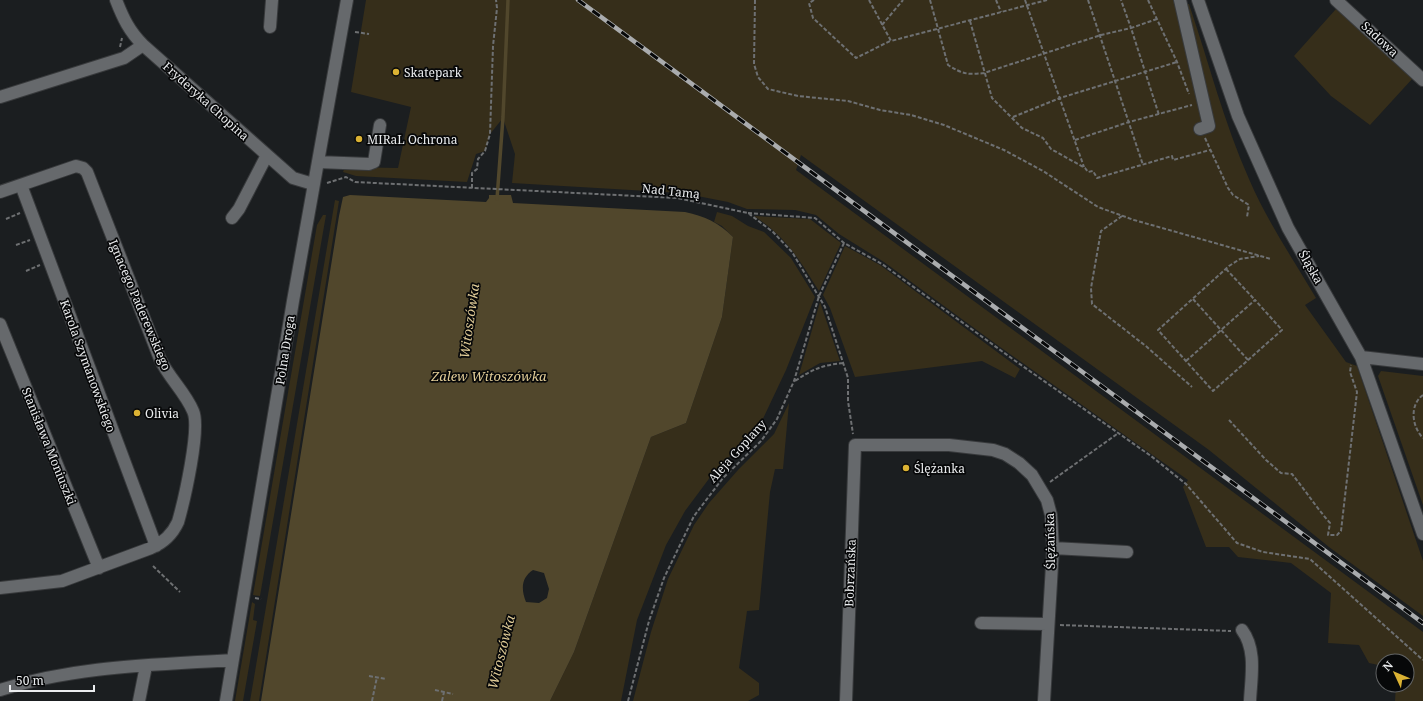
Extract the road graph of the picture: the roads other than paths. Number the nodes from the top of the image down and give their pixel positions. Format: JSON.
{"nodes":[{"id":1,"x":116,"y":0,"type":"edge"},
{"id":2,"x":272,"y":0,"type":"edge"},
{"id":3,"x":347,"y":0,"type":"edge"},
{"id":4,"x":1180,"y":0,"type":"edge"},
{"id":5,"x":1198,"y":0,"type":"edge"},
{"id":6,"x":1336,"y":0,"type":"edge"},
{"id":7,"x":270,"y":27,"type":"dead end"},
{"id":8,"x":143,"y":44,"type":"junction"},
{"id":9,"x":1423,"y":80,"type":"edge"},
{"id":10,"x":0,"y":97,"type":"edge"},
{"id":11,"x":380,"y":125,"type":"dead end"},
{"id":12,"x":1200,"y":129,"type":"dead end"},
{"id":13,"x":267,"y":155,"type":"junction"},
{"id":14,"x":318,"y":162,"type":"junction"},
{"id":15,"x":313,"y":184,"type":"junction"},
{"id":16,"x":21,"y":185,"type":"junction"},
{"id":17,"x":0,"y":192,"type":"edge"},
{"id":18,"x":232,"y":218,"type":"dead end"},
{"id":19,"x":0,"y":324,"type":"edge"},
{"id":20,"x":1357,"y":359,"type":"junction"},
{"id":21,"x":1423,"y":364,"type":"edge"},
{"id":22,"x":855,"y":445,"type":"joint"},
{"id":23,"x":1423,"y":534,"type":"edge"},
{"id":24,"x":156,"y":546,"type":"junction"},
{"id":25,"x":1052,"y":548,"type":"junction"},
{"id":26,"x":1126,"y":552,"type":"dead end"},
{"id":27,"x":99,"y":568,"type":"junction"},
{"id":28,"x":0,"y":588,"type":"edge"},
{"id":29,"x":981,"y":623,"type":"dead end"},
{"id":30,"x":1047,"y":624,"type":"junction"},
{"id":31,"x":1242,"y":630,"type":"road end"},
{"id":32,"x":232,"y":660,"type":"junction"},
{"id":33,"x":146,"y":666,"type":"junction"},
{"id":34,"x":0,"y":690,"type":"edge"},
{"id":35,"x":139,"y":701,"type":"edge"},
{"id":36,"x":226,"y":701,"type":"edge"},
{"id":37,"x":846,"y":701,"type":"edge"},
{"id":38,"x":1044,"y":701,"type":"edge"},
{"id":39,"x":1250,"y":701,"type":"edge"}],
"edges":[{"from":1,"to":8,"type":"street","name":"Fryderyka Chopina"},
{"from":2,"to":7,"type":"street"},
{"from":3,"to":14,"type":"street","name":"Polna Droga"},
{"from":4,"to":12,"type":"street"},
{"from":5,"to":20,"type":"street","name":"Śląska"},
{"from":6,"to":9,"type":"street","name":"Sadowa"},
{"from":8,"to":10,"type":"street"},
{"from":8,"to":13,"type":"street","name":"Fryderyka Chopina"},
{"from":11,"to":14,"type":"street"},
{"from":13,"to":15,"type":"street","name":"Fryderyka Chopina"},
{"from":13,"to":18,"type":"street"},
{"from":14,"to":15,"type":"street","name":"Polna Droga"},
{"from":15,"to":32,"type":"street","name":"Polna Droga"},
{"from":16,"to":17,"type":"street","name":"Ignacego Paderewskiego"},
{"from":16,"to":24,"type":"street","name":"Karola Szymanowskiego"},
{"from":16,"to":24,"type":"street","name":"Ignacego Paderewskiego"},
{"from":19,"to":27,"type":"street","name":"Stanisława Moniuszki"},
{"from":20,"to":21,"type":"street"},
{"from":20,"to":23,"type":"street","name":"Śląska"},
{"from":22,"to":25,"type":"street","name":"Ślężańska"},
{"from":22,"to":37,"type":"street","name":"Bobrzańska"},
{"from":24,"to":27,"type":"street","name":"Ignacego Paderewskiego"},
{"from":25,"to":26,"type":"street"},
{"from":25,"to":30,"type":"street","name":"Ślężańska"},
{"from":27,"to":28,"type":"street","name":"Ignacego Paderewskiego"},
{"from":29,"to":30,"type":"street"},
{"from":30,"to":38,"type":"street","name":"Ślężańska"},
{"from":31,"to":39,"type":"street"},
{"from":32,"to":33,"type":"street"},
{"from":32,"to":36,"type":"street","name":"Polna Droga"},
{"from":33,"to":34,"type":"street"},
{"from":33,"to":35,"type":"street"}]}
